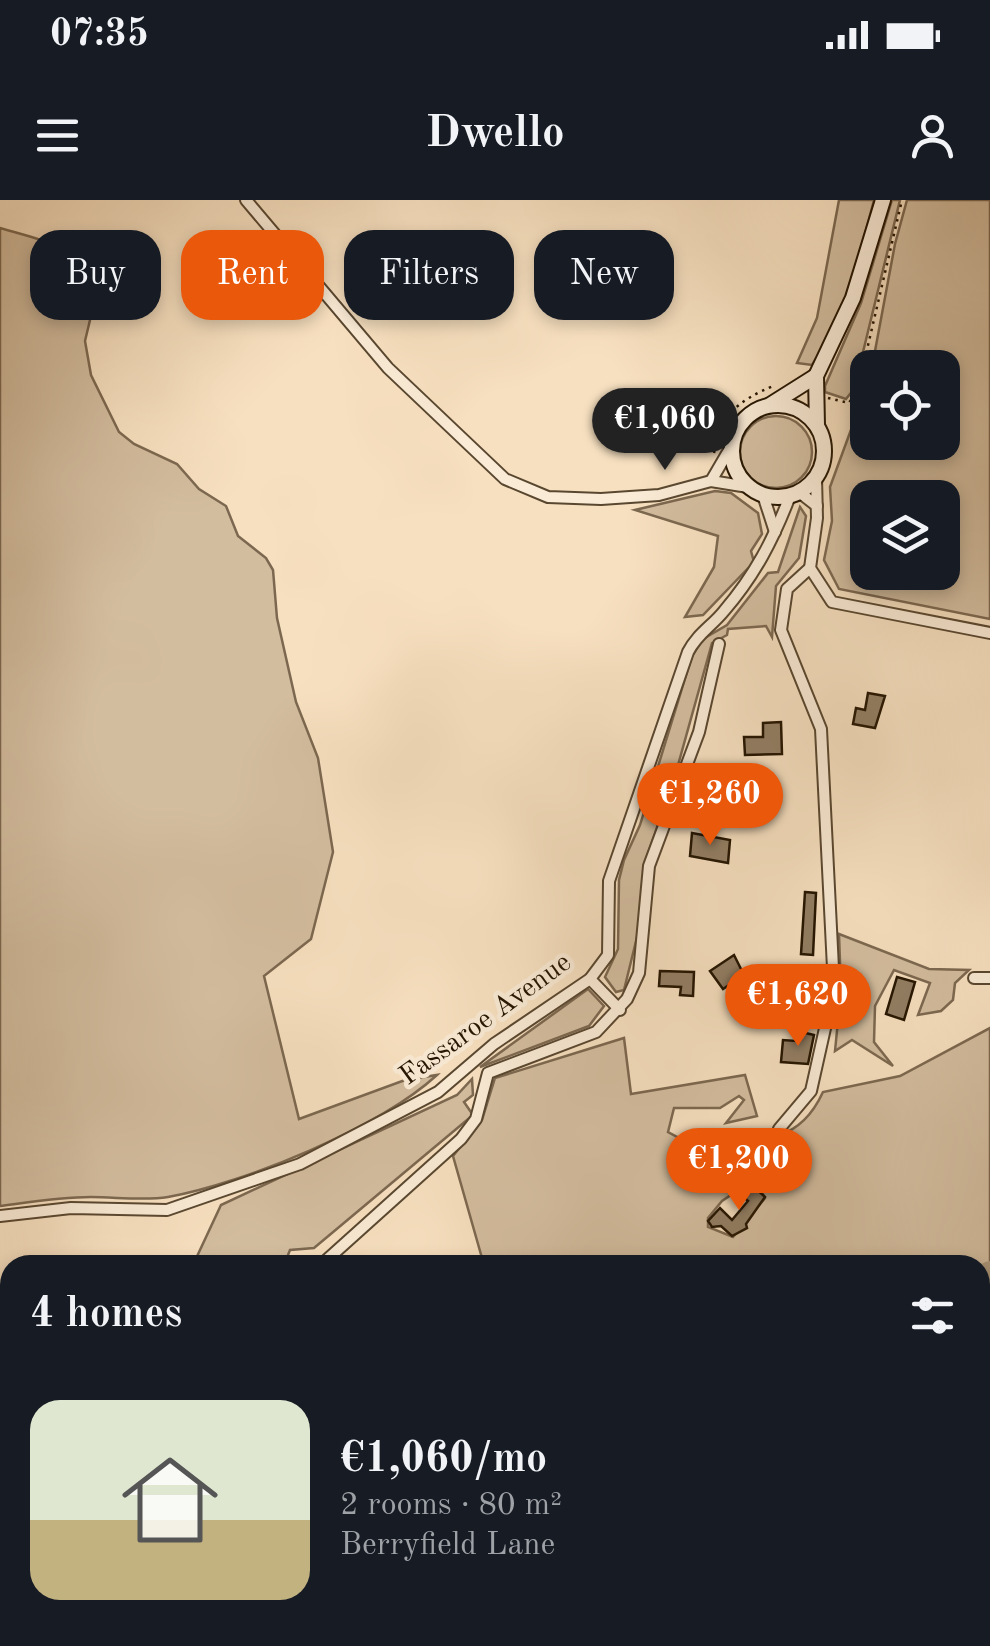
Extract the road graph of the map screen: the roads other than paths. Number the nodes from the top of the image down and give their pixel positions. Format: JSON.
{"nodes":[{"id":1,"x":246,"y":200,"type":"edge"},
{"id":2,"x":883,"y":200,"type":"edge"},
{"id":3,"x":816,"y":376,"type":"junction"},
{"id":4,"x":765,"y":408,"type":"junction"},
{"id":5,"x":817,"y":426,"type":"junction"},
{"id":6,"x":732,"y":445,"type":"junction"},
{"id":7,"x":816,"y":477,"type":"junction"},
{"id":8,"x":711,"y":481,"type":"junction"},
{"id":9,"x":748,"y":486,"type":"junction"},
{"id":10,"x":794,"y":494,"type":"junction"},
{"id":11,"x":763,"y":495,"type":"junction"},
{"id":12,"x":816,"y":506,"type":"junction"},
{"id":13,"x":776,"y":533,"type":"junction"},
{"id":14,"x":810,"y":568,"type":"junction"},
{"id":15,"x":990,"y":633,"type":"edge"},
{"id":16,"x":719,"y":644,"type":"dead end"},
{"id":17,"x":974,"y":978,"type":"dead end"},
{"id":18,"x":990,"y":978,"type":"edge"},
{"id":19,"x":590,"y":979,"type":"junction"},
{"id":20,"x":620,"y":1010,"type":"junction"},
{"id":21,"x":779,"y":1129,"type":"dead end"},
{"id":22,"x":0,"y":1216,"type":"edge"},
{"id":23,"x":331,"y":1255,"type":"edge"}],
"edges":[{"from":1,"to":8,"type":"street"},
{"from":2,"to":3,"type":"street"},
{"from":3,"to":4,"type":"street"},
{"from":3,"to":5,"type":"street"},
{"from":4,"to":5,"type":"street"},
{"from":4,"to":6,"type":"street"},
{"from":5,"to":7,"type":"street"},
{"from":6,"to":8,"type":"street"},
{"from":6,"to":9,"type":"street"},
{"from":7,"to":10,"type":"street"},
{"from":7,"to":12,"type":"street"},
{"from":8,"to":9,"type":"street"},
{"from":9,"to":11,"type":"street"},
{"from":10,"to":11,"type":"street"},
{"from":10,"to":12,"type":"street"},
{"from":10,"to":13,"type":"street","name":"Fassaroe Avenue"},
{"from":11,"to":13,"type":"street"},
{"from":12,"to":14,"type":"street"},
{"from":13,"to":19,"type":"street","name":"Fassaroe Avenue"},
{"from":14,"to":15,"type":"street"},
{"from":14,"to":21,"type":"street"},
{"from":16,"to":20,"type":"street"},
{"from":17,"to":18,"type":"street"},
{"from":19,"to":20,"type":"street"},
{"from":19,"to":22,"type":"street","name":"Fassaroe Avenue"},
{"from":20,"to":23,"type":"street"}]}
